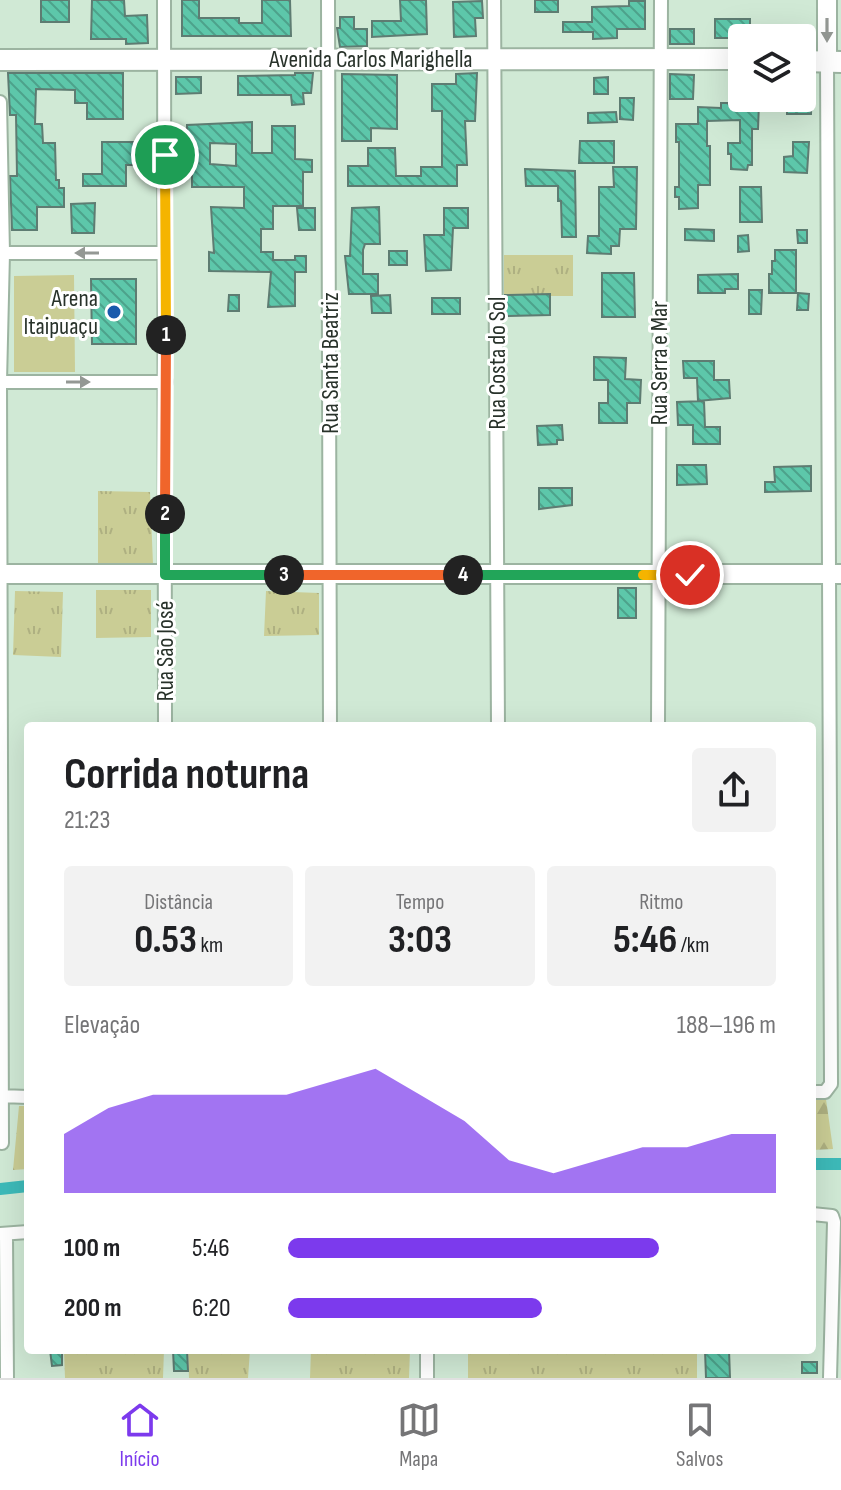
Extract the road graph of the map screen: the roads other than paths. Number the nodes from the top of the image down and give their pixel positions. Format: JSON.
{"nodes":[{"id":1,"x":164,"y":0,"type":"edge"},
{"id":2,"x":328,"y":0,"type":"edge"},
{"id":3,"x":494,"y":0,"type":"edge"},
{"id":4,"x":661,"y":0,"type":"edge"},
{"id":5,"x":827,"y":0,"type":"edge"},
{"id":6,"x":165,"y":58,"type":"junction"},
{"id":7,"x":330,"y":58,"type":"junction"},
{"id":8,"x":661,"y":58,"type":"junction"},
{"id":9,"x":496,"y":59,"type":"junction"},
{"id":10,"x":728,"y":59,"type":"edge"},
{"id":11,"x":0,"y":60,"type":"edge"},
{"id":12,"x":834,"y":61,"type":"edge"},
{"id":13,"x":0,"y":102,"type":"edge"},
{"id":14,"x":3,"y":253,"type":"junction"},
{"id":15,"x":165,"y":253,"type":"junction"},
{"id":16,"x":0,"y":382,"type":"edge"},
{"id":17,"x":166,"y":382,"type":"junction"},
{"id":18,"x":0,"y":574,"type":"edge"},
{"id":19,"x":835,"y":574,"type":"edge"},
{"id":20,"x":165,"y":575,"type":"junction"},
{"id":21,"x":330,"y":575,"type":"junction"},
{"id":22,"x":497,"y":575,"type":"junction"},
{"id":23,"x":658,"y":575,"type":"junction"},
{"id":24,"x":165,"y":722,"type":"edge"},
{"id":25,"x":330,"y":722,"type":"edge"},
{"id":26,"x":498,"y":722,"type":"edge"},
{"id":27,"x":658,"y":722,"type":"edge"},
{"id":28,"x":835,"y":1054,"type":"edge"},
{"id":29,"x":816,"y":1092,"type":"edge"},
{"id":30,"x":0,"y":1096,"type":"edge"},
{"id":31,"x":24,"y":1097,"type":"edge"},
{"id":32,"x":2,"y":1143,"type":"edge"},
{"id":33,"x":816,"y":1214,"type":"edge"},
{"id":34,"x":24,"y":1232,"type":"edge"},
{"id":35,"x":3,"y":1234,"type":"edge"},
{"id":36,"x":837,"y":1277,"type":"edge"},
{"id":37,"x":427,"y":1354,"type":"edge"},
{"id":38,"x":7,"y":1378,"type":"edge"},
{"id":39,"x":427,"y":1378,"type":"edge"},
{"id":40,"x":830,"y":1378,"type":"edge"}],
"edges":[{"from":1,"to":6,"type":"street","name":"Rua São José"},
{"from":2,"to":7,"type":"street","name":"Rua Santa Beatriz"},
{"from":3,"to":9,"type":"street","name":"Rua Costa do Sol"},
{"from":4,"to":8,"type":"street","name":"Rua Serra e Mar"},
{"from":5,"to":12,"type":"street","one_way":true},
{"from":6,"to":7,"type":"main road","name":"Avenida Carlos Marighella"},
{"from":6,"to":11,"type":"main road","name":"Avenida Carlos Marighella"},
{"from":6,"to":15,"type":"street","name":"Rua São José"},
{"from":7,"to":9,"type":"main road","name":"Avenida Carlos Marighella"},
{"from":7,"to":21,"type":"street","name":"Rua Santa Beatriz"},
{"from":8,"to":9,"type":"main road","name":"Avenida Carlos Marighella"},
{"from":8,"to":10,"type":"main road","name":"Avenida Carlos Marighella"},
{"from":8,"to":23,"type":"street","name":"Rua Serra e Mar"},
{"from":9,"to":22,"type":"street","name":"Rua Costa do Sol"},
{"from":12,"to":19,"type":"street"},
{"from":13,"to":14,"type":"street"},
{"from":15,"to":14,"type":"street","one_way":true},
{"from":14,"to":16,"type":"street"},
{"from":15,"to":17,"type":"street","name":"Rua São José"},
{"from":16,"to":17,"type":"street","one_way":true},
{"from":16,"to":18,"type":"street"},
{"from":17,"to":20,"type":"street","name":"Rua São José"},
{"from":18,"to":20,"type":"street"},
{"from":18,"to":30,"type":"street"},
{"from":19,"to":23,"type":"street"},
{"from":19,"to":28,"type":"street"},
{"from":20,"to":21,"type":"street"},
{"from":20,"to":24,"type":"street","name":"Rua São José"},
{"from":21,"to":22,"type":"street"},
{"from":21,"to":25,"type":"street","name":"Rua Santa Beatriz"},
{"from":22,"to":23,"type":"street"},
{"from":22,"to":26,"type":"street","name":"Rua Costa do Sol"},
{"from":23,"to":27,"type":"street","name":"Rua Serra e Mar"},
{"from":28,"to":29,"type":"street"},
{"from":30,"to":31,"type":"street"},
{"from":30,"to":32,"type":"street"},
{"from":33,"to":36,"type":"street"},
{"from":34,"to":35,"type":"street"},
{"from":35,"to":38,"type":"street"},
{"from":36,"to":40,"type":"street"},
{"from":37,"to":39,"type":"street"}]}
